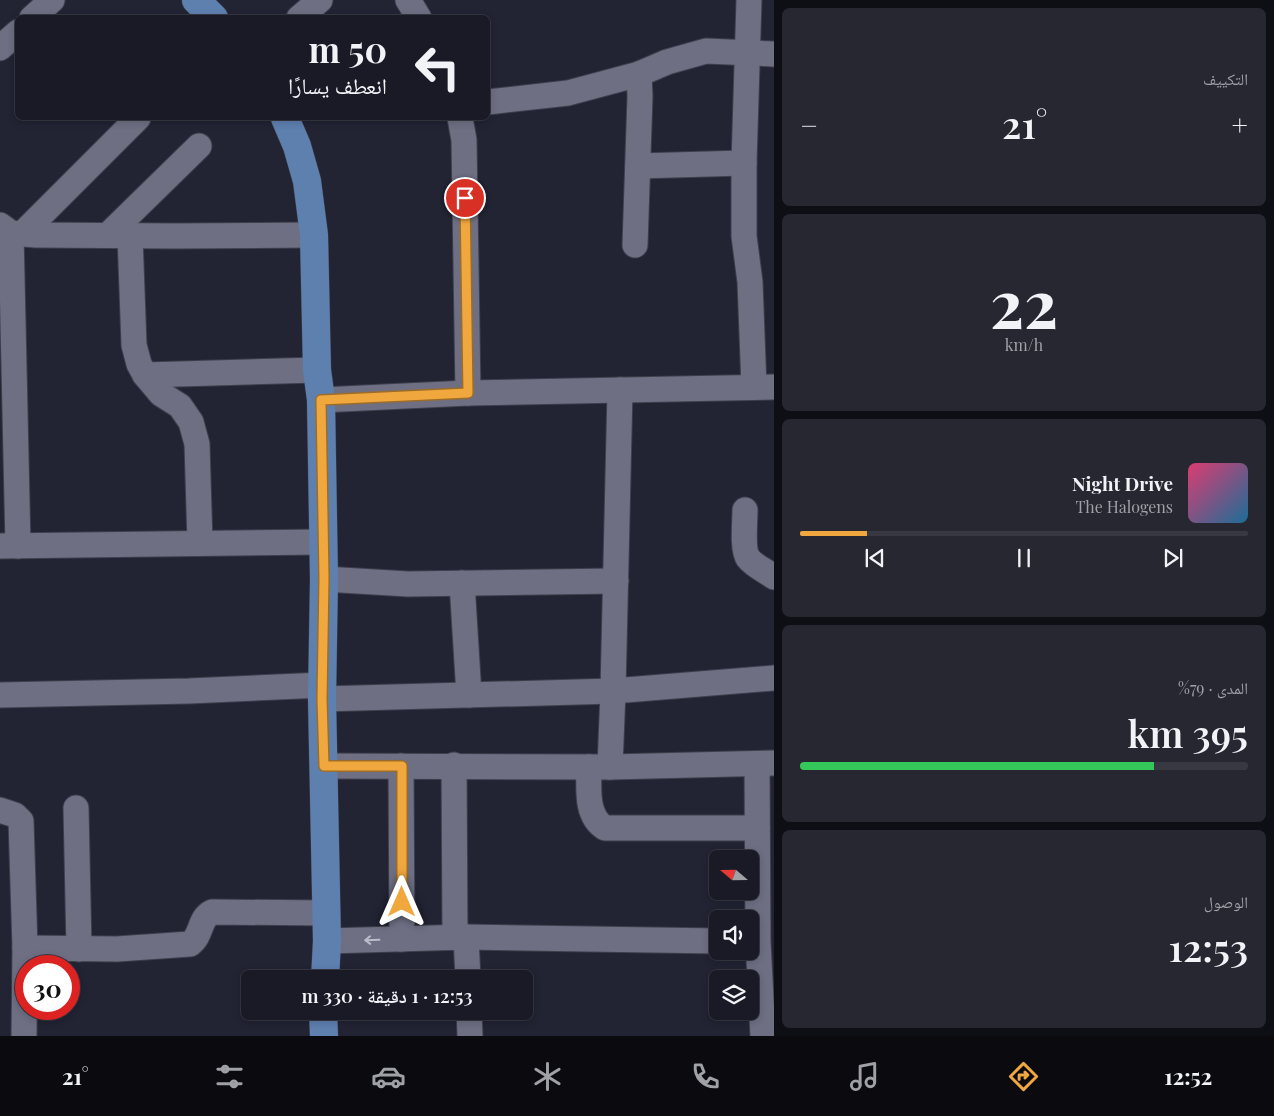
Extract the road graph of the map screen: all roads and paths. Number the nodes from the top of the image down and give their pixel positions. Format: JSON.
{"nodes":[{"id":1,"x":52,"y":0,"type":"edge"},
{"id":2,"x":196,"y":0,"type":"edge"},
{"id":3,"x":320,"y":0,"type":"edge"},
{"id":4,"x":408,"y":0,"type":"edge"},
{"id":5,"x":749,"y":0,"type":"edge"},
{"id":6,"x":35,"y":15,"type":"edge"},
{"id":7,"x":211,"y":15,"type":"edge"},
{"id":8,"x":303,"y":15,"type":"edge"},
{"id":9,"x":417,"y":15,"type":"edge"},
{"id":10,"x":15,"y":35,"type":"edge"},
{"id":11,"x":0,"y":48,"type":"edge"},
{"id":12,"x":748,"y":54,"type":"junction"},
{"id":13,"x":774,"y":54,"type":"edge"},
{"id":14,"x":639,"y":74,"type":"junction"},
{"id":15,"x":490,"y":102,"type":"edge"},
{"id":16,"x":136,"y":120,"type":"edge"},
{"id":17,"x":286,"y":120,"type":"edge"},
{"id":18,"x":460,"y":120,"type":"edge"},
{"id":19,"x":199,"y":146,"type":"dead end"},
{"id":20,"x":744,"y":163,"type":"junction"},
{"id":21,"x":638,"y":166,"type":"junction"},
{"id":22,"x":11,"y":231,"type":"edge"},
{"id":23,"x":119,"y":235,"type":"junction"},
{"id":24,"x":314,"y":235,"type":"junction"},
{"id":25,"x":634,"y":245,"type":"dead end"},
{"id":26,"x":317,"y":370,"type":"junction"},
{"id":27,"x":144,"y":375,"type":"junction"},
{"id":28,"x":764,"y":387,"type":"edge"},
{"id":29,"x":620,"y":390,"type":"junction"},
{"id":30,"x":468,"y":393,"type":"junction"},
{"id":31,"x":321,"y":400,"type":"junction"},
{"id":32,"x":745,"y":510,"type":"dead end"},
{"id":33,"x":322,"y":542,"type":"junction"},
{"id":34,"x":200,"y":543,"type":"junction"},
{"id":35,"x":9,"y":546,"type":"edge"},
{"id":36,"x":774,"y":577,"type":"edge"},
{"id":37,"x":324,"y":578,"type":"junction"},
{"id":38,"x":616,"y":581,"type":"junction"},
{"id":39,"x":462,"y":583,"type":"junction"},
{"id":40,"x":774,"y":678,"type":"edge"},
{"id":41,"x":614,"y":691,"type":"junction"},
{"id":42,"x":323,"y":692,"type":"junction"},
{"id":43,"x":0,"y":695,"type":"edge"},
{"id":44,"x":469,"y":695,"type":"junction"},
{"id":45,"x":766,"y":764,"type":"edge"},
{"id":46,"x":324,"y":766,"type":"junction"},
{"id":47,"x":402,"y":766,"type":"junction"},
{"id":48,"x":454,"y":766,"type":"junction"},
{"id":49,"x":599,"y":767,"type":"junction"},
{"id":50,"x":76,"y":808,"type":"dead end"},
{"id":51,"x":0,"y":810,"type":"edge"},
{"id":52,"x":757,"y":828,"type":"junction"},
{"id":53,"x":755,"y":910,"type":"edge"},
{"id":54,"x":327,"y":913,"type":"junction"},
{"id":55,"x":461,"y":937,"type":"junction"},
{"id":56,"x":402,"y":939,"type":"junction"},
{"id":57,"x":327,"y":941,"type":"junction"},
{"id":58,"x":709,"y":942,"type":"edge"},
{"id":59,"x":25,"y":948,"type":"junction"},
{"id":60,"x":79,"y":949,"type":"junction"},
{"id":61,"x":756,"y":960,"type":"edge"},
{"id":62,"x":325,"y":970,"type":"edge"},
{"id":63,"x":466,"y":970,"type":"edge"},
{"id":64,"x":324,"y":1020,"type":"edge"},
{"id":65,"x":469,"y":1020,"type":"edge"},
{"id":66,"x":24,"y":1036,"type":"edge"},
{"id":67,"x":324,"y":1036,"type":"edge"},
{"id":68,"x":470,"y":1036,"type":"edge"},
{"id":69,"x":763,"y":1036,"type":"edge"}],
"edges":[{"from":1,"to":6,"type":"street"},
{"from":2,"to":7,"type":"main road"},
{"from":3,"to":8,"type":"street"},
{"from":4,"to":9,"type":"street"},
{"from":5,"to":12,"type":"street"},
{"from":10,"to":11,"type":"street"},
{"from":12,"to":13,"type":"street"},
{"from":12,"to":14,"type":"street"},
{"from":12,"to":20,"type":"street"},
{"from":14,"to":15,"type":"street"},
{"from":14,"to":21,"type":"street"},
{"from":16,"to":22,"type":"street"},
{"from":17,"to":24,"type":"main road"},
{"from":18,"to":30,"type":"street"},
{"from":19,"to":23,"type":"street"},
{"from":20,"to":21,"type":"street"},
{"from":20,"to":28,"type":"street"},
{"from":21,"to":25,"type":"street"},
{"from":22,"to":23,"type":"street"},
{"from":22,"to":35,"type":"street"},
{"from":23,"to":24,"type":"street"},
{"from":23,"to":27,"type":"street"},
{"from":24,"to":26,"type":"main road"},
{"from":26,"to":27,"type":"street"},
{"from":26,"to":31,"type":"main road"},
{"from":27,"to":34,"type":"street"},
{"from":28,"to":29,"type":"street"},
{"from":29,"to":30,"type":"street"},
{"from":29,"to":38,"type":"street"},
{"from":30,"to":31,"type":"street"},
{"from":31,"to":33,"type":"main road"},
{"from":32,"to":36,"type":"street"},
{"from":33,"to":34,"type":"street"},
{"from":33,"to":37,"type":"main road"},
{"from":34,"to":35,"type":"street"},
{"from":37,"to":39,"type":"street"},
{"from":37,"to":42,"type":"main road"},
{"from":38,"to":39,"type":"street"},
{"from":38,"to":41,"type":"street"},
{"from":39,"to":44,"type":"street"},
{"from":40,"to":41,"type":"street"},
{"from":41,"to":44,"type":"street"},
{"from":41,"to":49,"type":"street"},
{"from":42,"to":43,"type":"street"},
{"from":42,"to":44,"type":"street"},
{"from":42,"to":46,"type":"main road"},
{"from":45,"to":49,"type":"street"},
{"from":45,"to":52,"type":"street"},
{"from":46,"to":47,"type":"street"},
{"from":46,"to":54,"type":"main road"},
{"from":47,"to":48,"type":"street"},
{"from":47,"to":56,"type":"street"},
{"from":48,"to":49,"type":"street"},
{"from":48,"to":55,"type":"street"},
{"from":49,"to":52,"type":"street"},
{"from":50,"to":60,"type":"street"},
{"from":51,"to":59,"type":"street"},
{"from":52,"to":53,"type":"street"},
{"from":54,"to":57,"type":"main road"},
{"from":54,"to":60,"type":"street"},
{"from":55,"to":56,"type":"street"},
{"from":55,"to":58,"type":"street"},
{"from":55,"to":63,"type":"street"},
{"from":56,"to":57,"type":"street","one_way":true},
{"from":57,"to":62,"type":"main road"},
{"from":59,"to":60,"type":"street"},
{"from":59,"to":66,"type":"street"},
{"from":61,"to":69,"type":"street"},
{"from":64,"to":67,"type":"main road"},
{"from":65,"to":68,"type":"street"}]}
